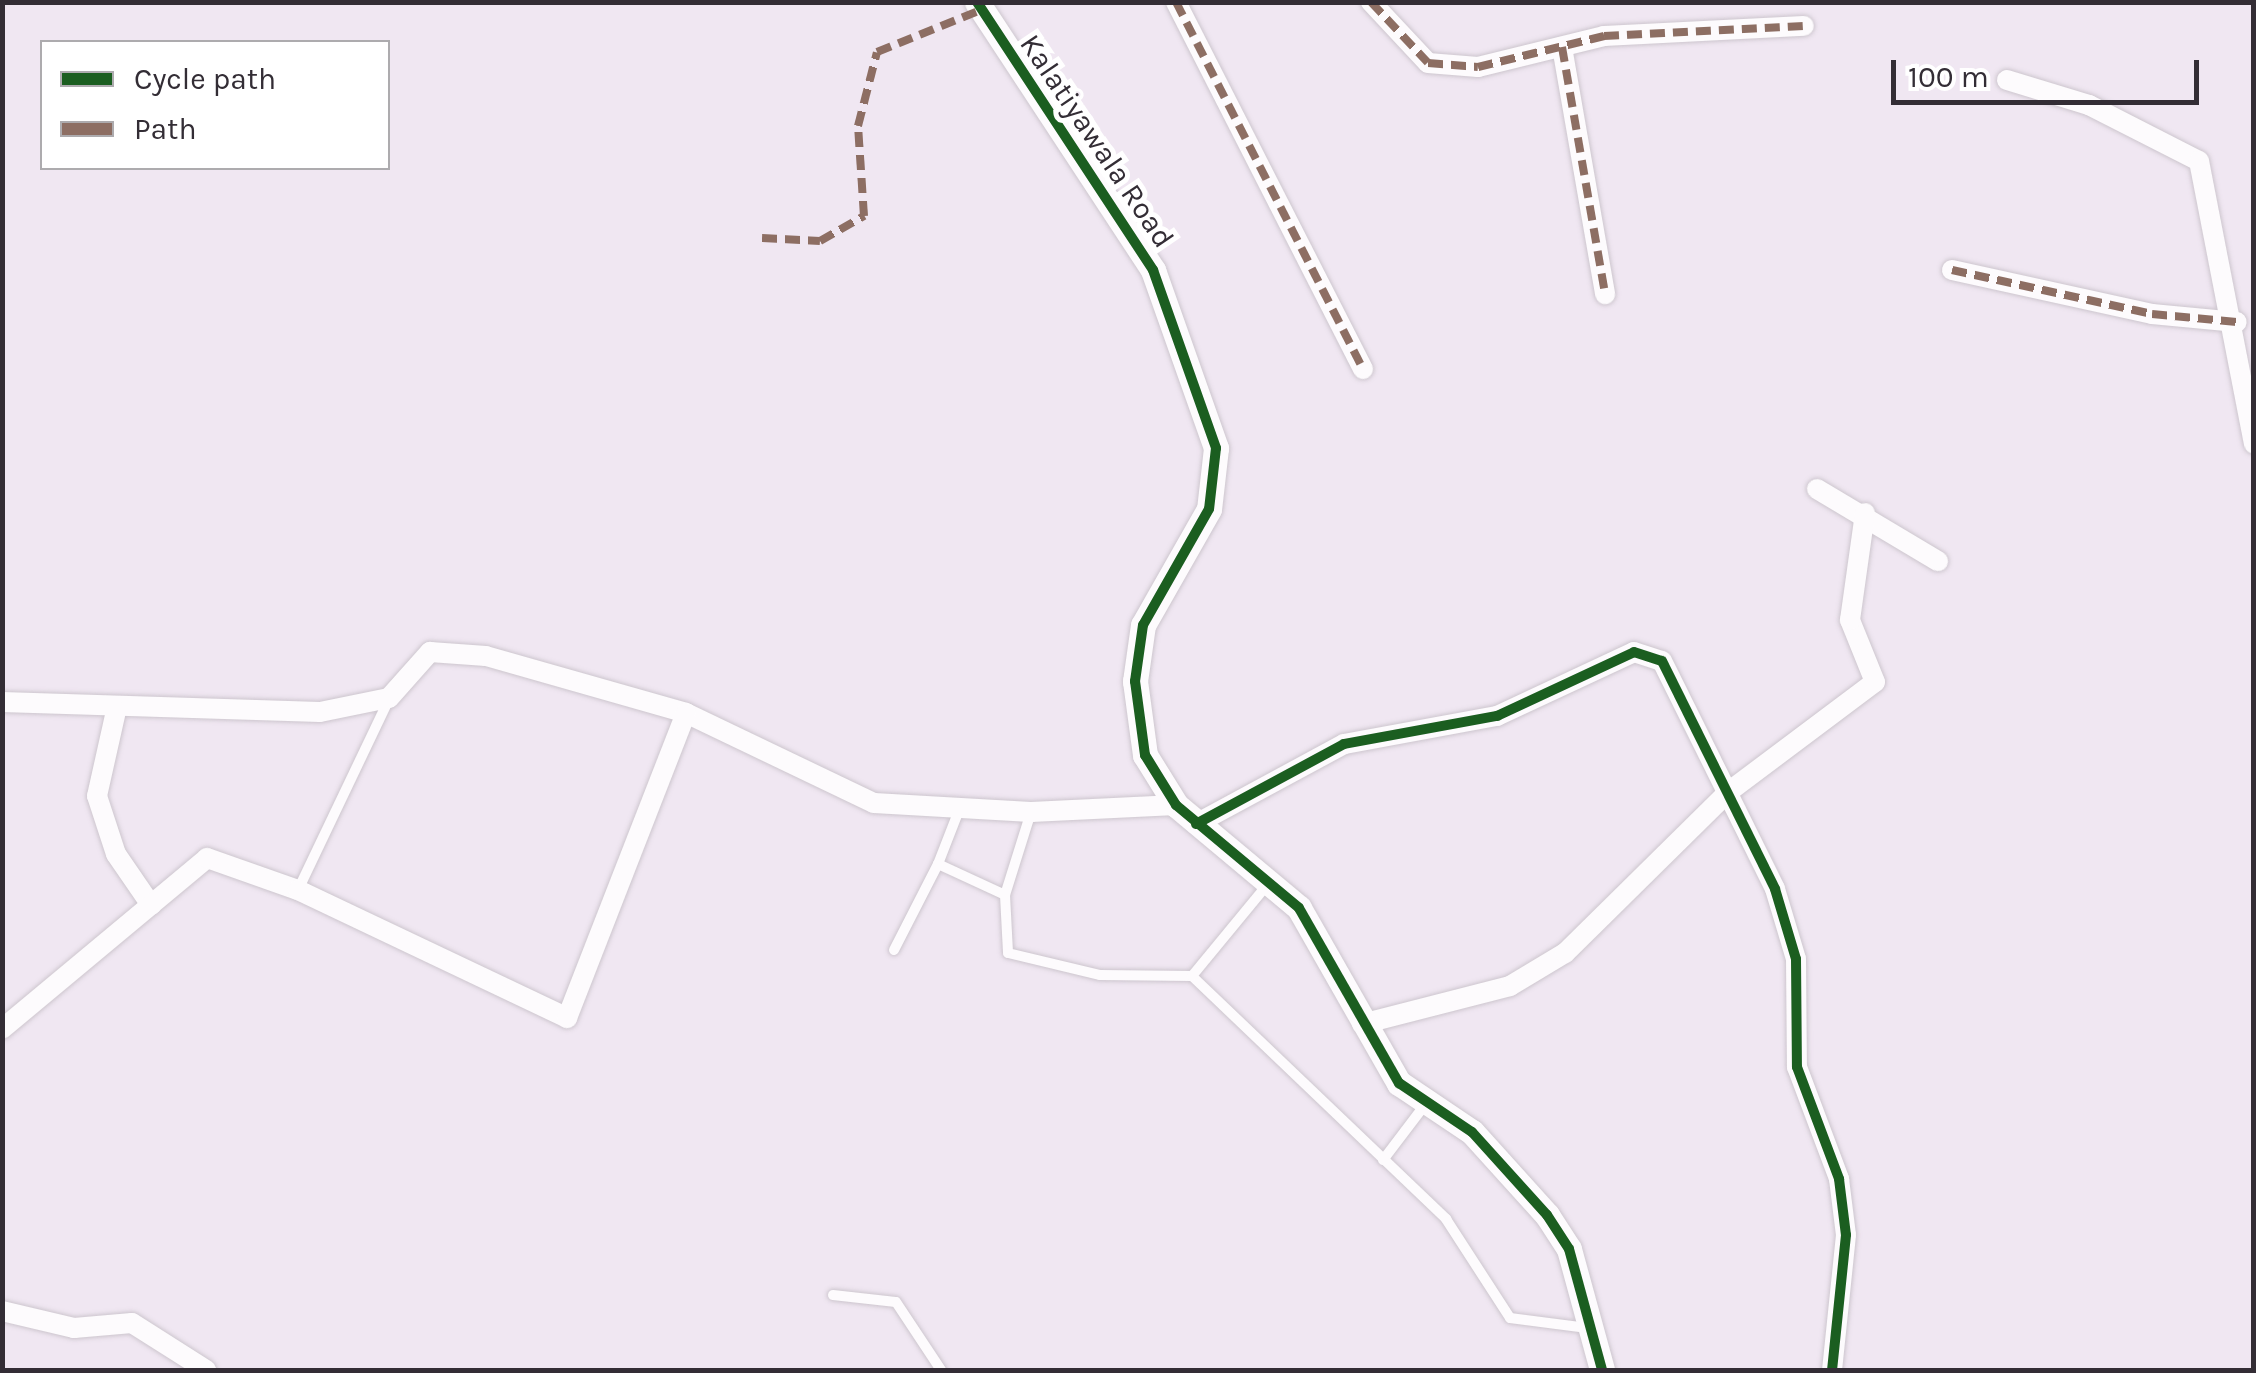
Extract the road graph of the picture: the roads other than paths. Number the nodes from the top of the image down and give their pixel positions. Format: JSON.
{"nodes":[{"id":1,"x":977,"y":2,"type":"edge"},
{"id":2,"x":1176,"y":2,"type":"edge"},
{"id":3,"x":1372,"y":2,"type":"edge"},
{"id":4,"x":1804,"y":26,"type":"dead end"},
{"id":5,"x":1562,"y":47,"type":"junction"},
{"id":6,"x":2007,"y":80,"type":"dead end"},
{"id":7,"x":1952,"y":270,"type":"dead end"},
{"id":8,"x":1605,"y":294,"type":"dead end"},
{"id":9,"x":2237,"y":322,"type":"junction"},
{"id":10,"x":1363,"y":368,"type":"dead end"},
{"id":11,"x":2254,"y":444,"type":"edge"},
{"id":12,"x":1818,"y":489,"type":"dead end"},
{"id":13,"x":1865,"y":513,"type":"junction"},
{"id":14,"x":1938,"y":561,"type":"dead end"},
{"id":15,"x":389,"y":698,"type":"junction"},
{"id":16,"x":2,"y":702,"type":"edge"},
{"id":17,"x":116,"y":710,"type":"junction"},
{"id":18,"x":686,"y":713,"type":"junction"},
{"id":19,"x":1727,"y":794,"type":"junction"},
{"id":20,"x":962,"y":803,"type":"junction"},
{"id":21,"x":1176,"y":805,"type":"junction"},
{"id":22,"x":1031,"y":812,"type":"junction"},
{"id":23,"x":1196,"y":824,"type":"junction"},
{"id":24,"x":938,"y":864,"type":"junction"},
{"id":25,"x":1267,"y":884,"type":"junction"},
{"id":26,"x":298,"y":890,"type":"junction"},
{"id":27,"x":1005,"y":895,"type":"junction"},
{"id":28,"x":151,"y":906,"type":"junction"},
{"id":29,"x":894,"y":950,"type":"dead end"},
{"id":30,"x":1192,"y":976,"type":"junction"},
{"id":31,"x":1362,"y":1024,"type":"junction"},
{"id":32,"x":2,"y":1029,"type":"edge"},
{"id":33,"x":1428,"y":1101,"type":"junction"},
{"id":34,"x":1384,"y":1160,"type":"junction"},
{"id":35,"x":832,"y":1295,"type":"dead end"},
{"id":36,"x":2,"y":1311,"type":"edge"},
{"id":37,"x":1593,"y":1328,"type":"junction"},
{"id":38,"x":206,"y":1370,"type":"edge"},
{"id":39,"x":941,"y":1370,"type":"edge"},
{"id":40,"x":1602,"y":1370,"type":"edge"},
{"id":41,"x":1832,"y":1370,"type":"edge"}],
"edges":[{"from":1,"to":21,"type":"street","name":"Kalatiyawala Road"},
{"from":2,"to":10,"type":"street"},
{"from":3,"to":5,"type":"street"},
{"from":4,"to":5,"type":"street"},
{"from":5,"to":8,"type":"street"},
{"from":6,"to":9,"type":"street"},
{"from":7,"to":9,"type":"street"},
{"from":9,"to":11,"type":"street"},
{"from":12,"to":13,"type":"street"},
{"from":13,"to":14,"type":"street"},
{"from":13,"to":19,"type":"street"},
{"from":15,"to":17,"type":"street"},
{"from":15,"to":18,"type":"street"},
{"from":15,"to":26,"type":"lane"},
{"from":16,"to":17,"type":"street"},
{"from":17,"to":28,"type":"street"},
{"from":18,"to":20,"type":"street"},
{"from":18,"to":26,"type":"street"},
{"from":19,"to":23,"type":"street"},
{"from":19,"to":31,"type":"street"},
{"from":19,"to":41,"type":"street"},
{"from":20,"to":22,"type":"street"},
{"from":20,"to":24,"type":"lane"},
{"from":21,"to":22,"type":"street"},
{"from":21,"to":23,"type":"street","name":"Kalatiyawala Road"},
{"from":22,"to":27,"type":"lane"},
{"from":23,"to":25,"type":"street","name":"Kalatiyawala Road"},
{"from":24,"to":27,"type":"lane"},
{"from":24,"to":29,"type":"lane"},
{"from":25,"to":30,"type":"lane"},
{"from":25,"to":31,"type":"street","name":"Kalatiyawala Road"},
{"from":26,"to":28,"type":"street"},
{"from":27,"to":30,"type":"lane"},
{"from":28,"to":32,"type":"street"},
{"from":30,"to":34,"type":"lane"},
{"from":31,"to":33,"type":"street","name":"Kalatiyawala Road"},
{"from":33,"to":34,"type":"lane"},
{"from":33,"to":37,"type":"street","name":"Kalatiyawala Road"},
{"from":34,"to":37,"type":"lane"},
{"from":35,"to":39,"type":"lane"},
{"from":36,"to":38,"type":"street"},
{"from":37,"to":40,"type":"street","name":"Kalatiyawala Road"}]}
